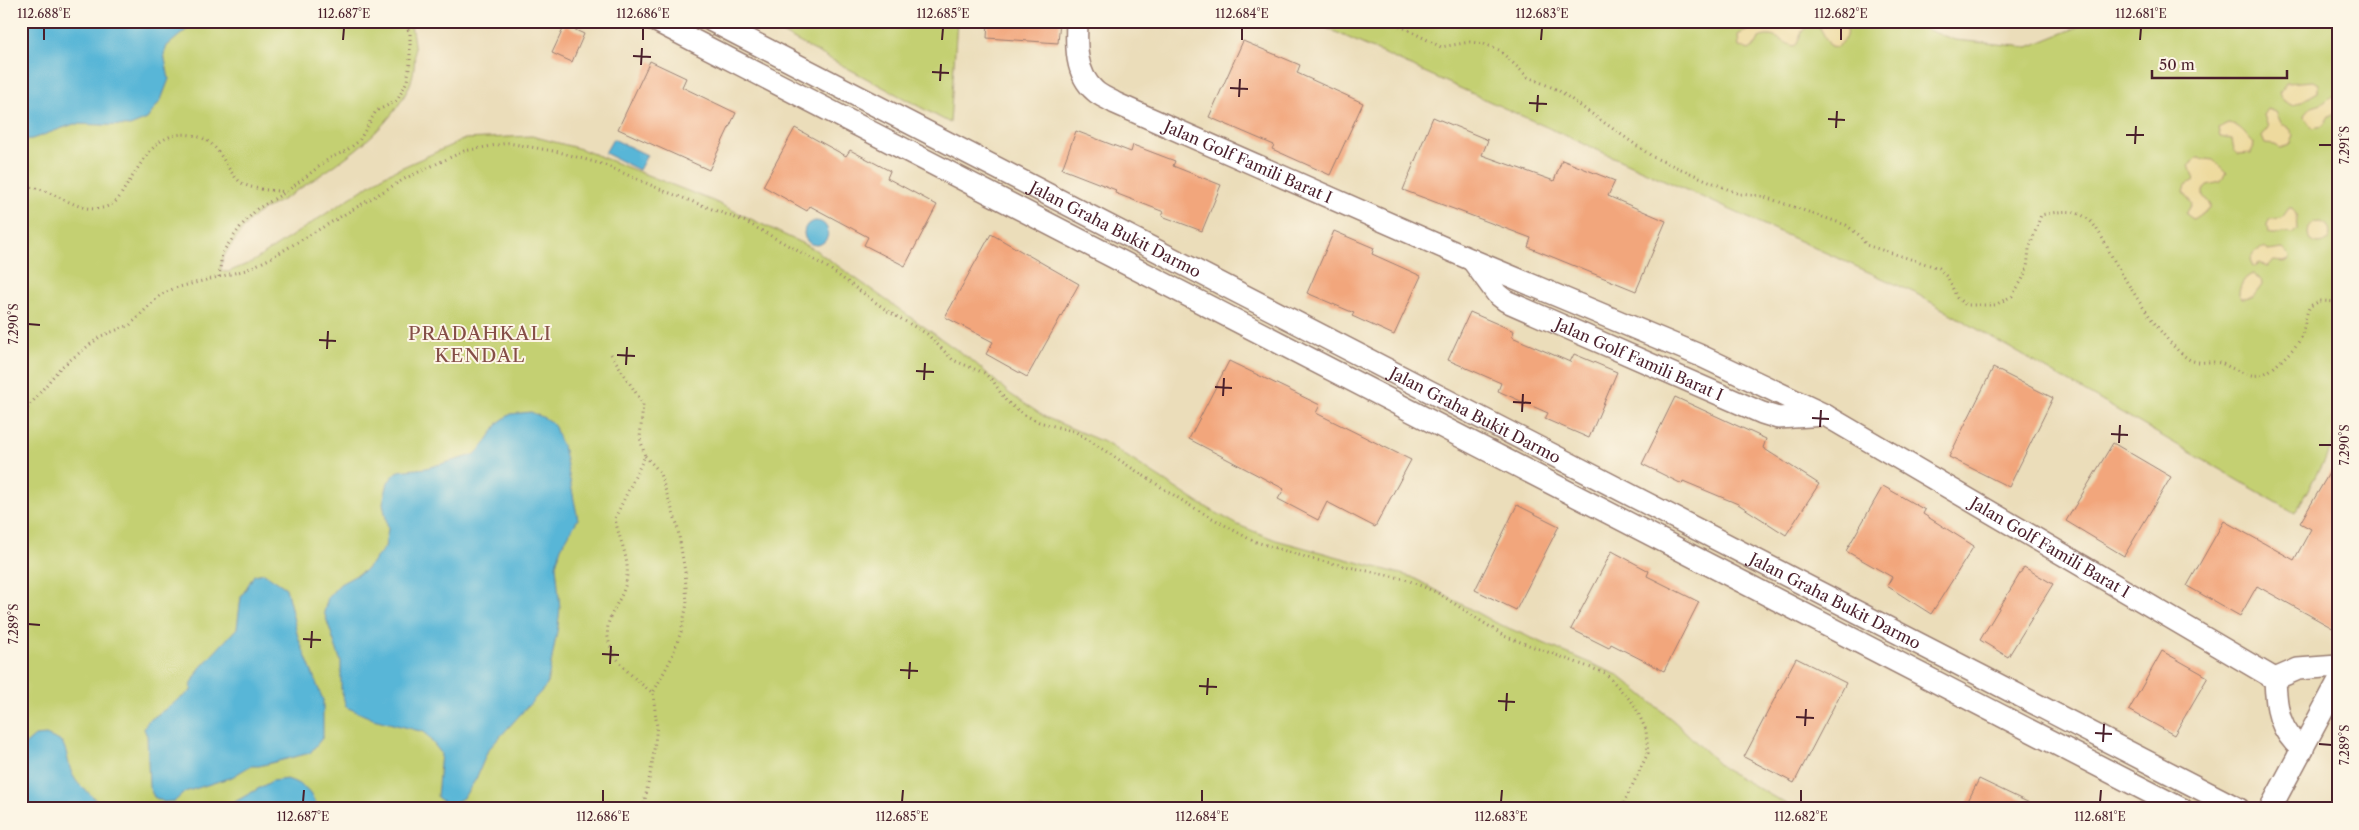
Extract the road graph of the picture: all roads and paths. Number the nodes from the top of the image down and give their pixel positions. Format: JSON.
{"nodes":[{"id":1,"x":402,"y":21,"type":"edge"},
{"id":2,"x":656,"y":21,"type":"edge"},
{"id":3,"x":712,"y":21,"type":"edge"},
{"id":4,"x":1077,"y":21,"type":"edge"},
{"id":5,"x":1391,"y":21,"type":"edge"},
{"id":6,"x":21,"y":187,"type":"edge"},
{"id":7,"x":286,"y":192,"type":"junction"},
{"id":8,"x":219,"y":277,"type":"junction"},
{"id":9,"x":2338,"y":302,"type":"edge"},
{"id":10,"x":611,"y":354,"type":"dead end"},
{"id":11,"x":21,"y":416,"type":"edge"},
{"id":12,"x":645,"y":456,"type":"junction"},
{"id":13,"x":2338,"y":666,"type":"edge"},
{"id":14,"x":2275,"y":679,"type":"junction"},
{"id":15,"x":2338,"y":682,"type":"edge"},
{"id":16,"x":653,"y":693,"type":"junction"},
{"id":17,"x":2303,"y":750,"type":"junction"},
{"id":18,"x":643,"y":809,"type":"edge"},
{"id":19,"x":1621,"y":809,"type":"edge"},
{"id":20,"x":2182,"y":809,"type":"edge"},
{"id":21,"x":2239,"y":809,"type":"edge"},
{"id":22,"x":2270,"y":809,"type":"edge"}],
"edges":[{"from":1,"to":7,"type":"path"},
{"from":2,"to":20,"type":"street","name":"Jalan Graha Bukit Darmo"},
{"from":3,"to":21,"type":"street","name":"Jalan Graha Bukit Darmo"},
{"from":4,"to":14,"type":"street","name":"Jalan Golf Famili Barat I"},
{"from":5,"to":9,"type":"path"},
{"from":6,"to":7,"type":"path"},
{"from":7,"to":8,"type":"path"},
{"from":8,"to":11,"type":"path"},
{"from":8,"to":19,"type":"path"},
{"from":10,"to":12,"type":"path"},
{"from":12,"to":16,"type":"path"},
{"from":12,"to":16,"type":"path"},
{"from":13,"to":14,"type":"street"},
{"from":14,"to":17,"type":"street"},
{"from":15,"to":17,"type":"street"},
{"from":16,"to":18,"type":"path"},
{"from":17,"to":22,"type":"street"}]}
